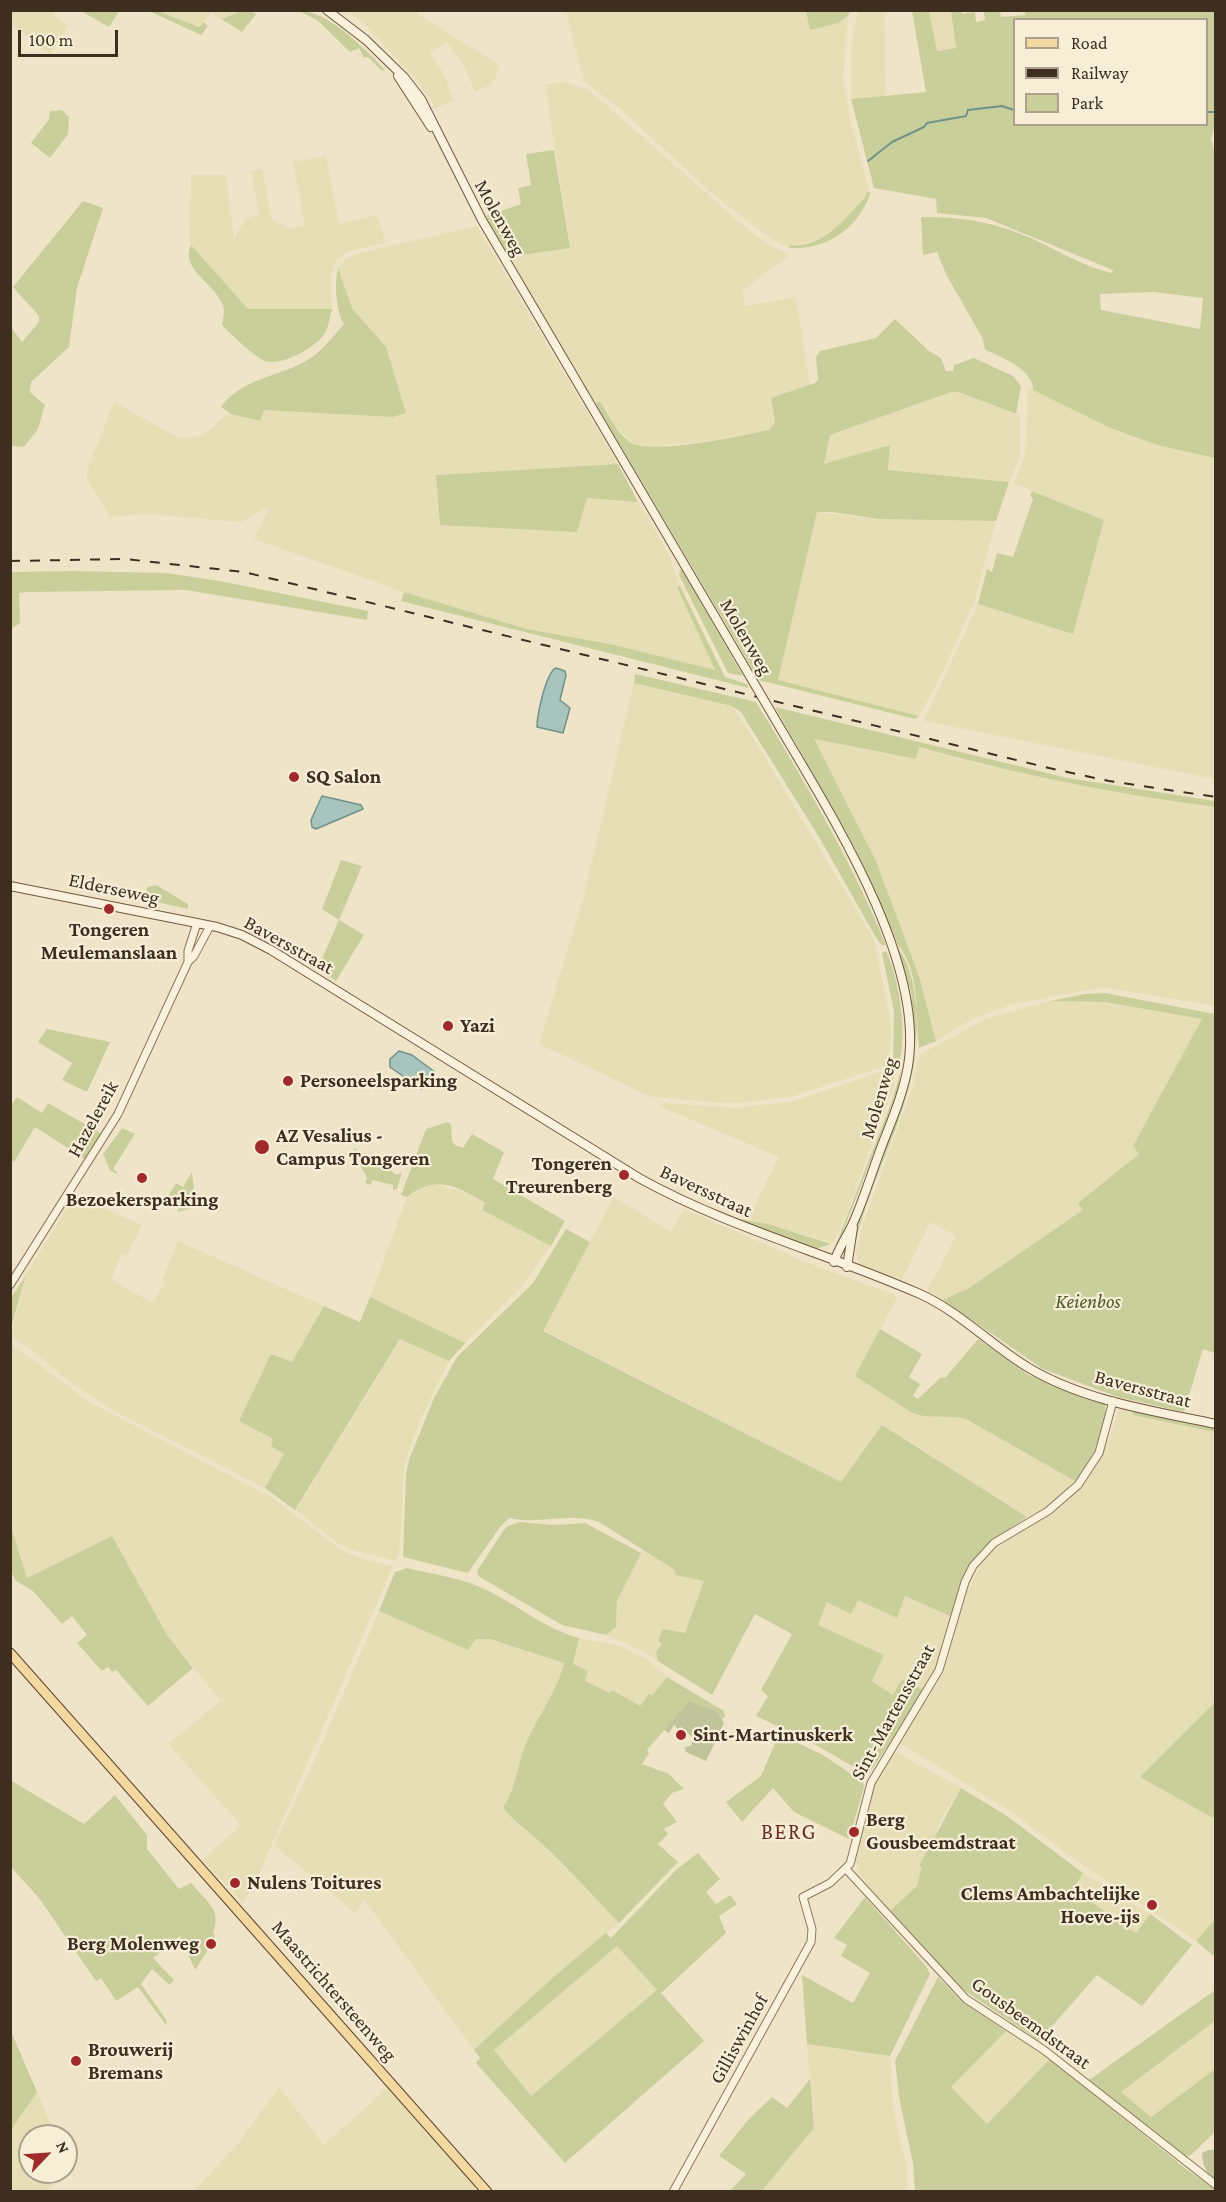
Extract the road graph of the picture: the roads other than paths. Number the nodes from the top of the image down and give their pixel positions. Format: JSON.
{"nodes":[{"id":1,"x":327,"y":10,"type":"edge"},
{"id":2,"x":394,"y":68,"type":"junction"},
{"id":3,"x":438,"y":138,"type":"junction"},
{"id":4,"x":10,"y":886,"type":"edge"},
{"id":5,"x":197,"y":923,"type":"junction"},
{"id":6,"x":210,"y":926,"type":"junction"},
{"id":7,"x":188,"y":962,"type":"junction"},
{"id":8,"x":854,"y":1221,"type":"junction"},
{"id":9,"x":834,"y":1262,"type":"junction"},
{"id":10,"x":847,"y":1267,"type":"junction"},
{"id":11,"x":10,"y":1285,"type":"edge"},
{"id":12,"x":1113,"y":1401,"type":"junction"},
{"id":13,"x":1215,"y":1424,"type":"edge"},
{"id":14,"x":10,"y":1653,"type":"edge"},
{"id":15,"x":846,"y":1869,"type":"junction"},
{"id":16,"x":1215,"y":2185,"type":"edge"},
{"id":17,"x":486,"y":2192,"type":"edge"},
{"id":18,"x":673,"y":2192,"type":"edge"}],
"edges":[{"from":1,"to":2,"type":"main road"},
{"from":2,"to":3,"type":"main road"},
{"from":2,"to":3,"type":"main road","name":"Molenweg"},
{"from":3,"to":8,"type":"main road","name":"Molenweg","bridge":true},
{"from":4,"to":5,"type":"main road","name":"Elderseweg"},
{"from":5,"to":6,"type":"main road","name":"Elderseweg"},
{"from":5,"to":7,"type":"street","name":"Hazelereik"},
{"from":6,"to":7,"type":"street","name":"Hazelereik"},
{"from":6,"to":9,"type":"main road","name":"Baversstraat"},
{"from":7,"to":11,"type":"street","name":"Hazelereik"},
{"from":8,"to":9,"type":"main road","name":"Molenweg"},
{"from":8,"to":10,"type":"main road","name":"Molenweg"},
{"from":9,"to":10,"type":"main road","name":"Baversstraat"},
{"from":10,"to":12,"type":"main road","name":"Baversstraat"},
{"from":12,"to":13,"type":"main road","name":"Baversstraat"},
{"from":12,"to":15,"type":"street","name":"Sint-Martensstraat"},
{"from":14,"to":17,"type":"main road","name":"Maastrichtersteenweg"},
{"from":15,"to":16,"type":"street","name":"Gousbeemdstraat"},
{"from":15,"to":18,"type":"street","name":"Gilliswinhof"}]}
